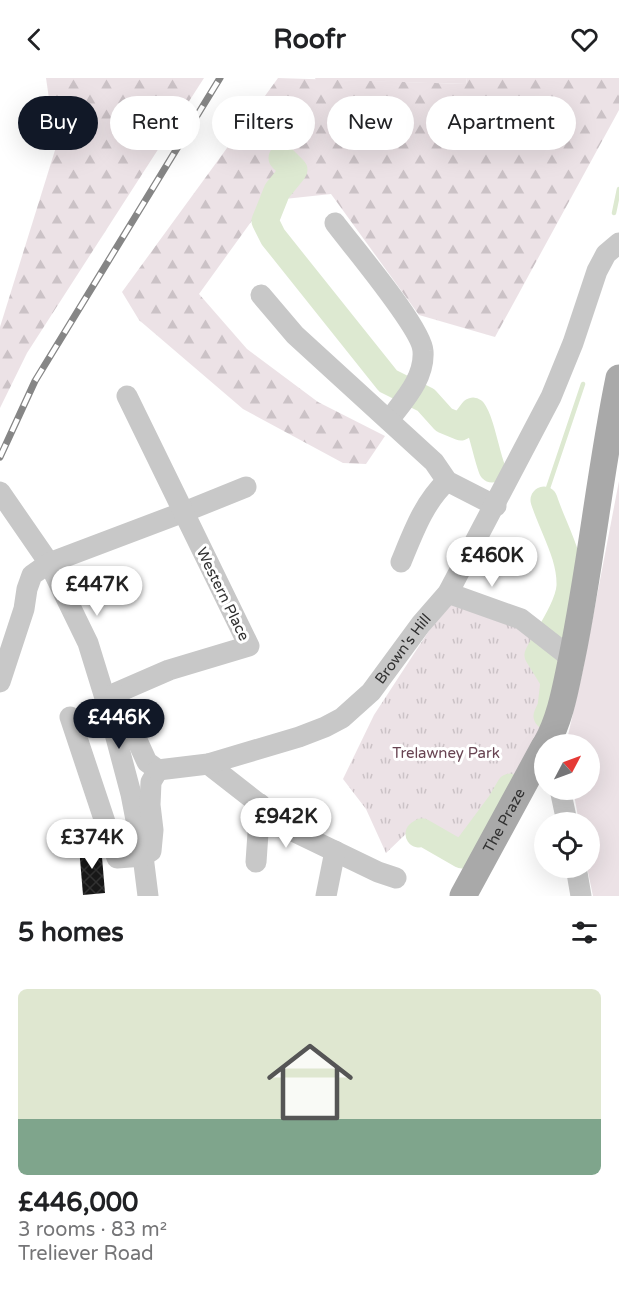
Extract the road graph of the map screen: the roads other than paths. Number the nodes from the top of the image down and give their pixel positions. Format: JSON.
{"nodes":[{"id":1,"x":335,"y":223,"type":"dead end"},
{"id":2,"x":619,"y":243,"type":"edge"},
{"id":3,"x":261,"y":295,"type":"dead end"},
{"id":4,"x":619,"y":378,"type":"edge"},
{"id":5,"x":127,"y":396,"type":"dead end"},
{"id":6,"x":388,"y":420,"type":"junction"},
{"id":7,"x":447,"y":481,"type":"junction"},
{"id":8,"x":246,"y":487,"type":"dead end"},
{"id":9,"x":0,"y":492,"type":"edge"},
{"id":10,"x":496,"y":506,"type":"junction"},
{"id":11,"x":184,"y":512,"type":"junction"},
{"id":12,"x":401,"y":562,"type":"dead end"},
{"id":13,"x":49,"y":563,"type":"junction"},
{"id":14,"x":448,"y":593,"type":"junction"},
{"id":15,"x":568,"y":656,"type":"junction"},
{"id":16,"x":0,"y":682,"type":"edge"},
{"id":17,"x":109,"y":691,"type":"junction"},
{"id":18,"x":70,"y":717,"type":"dead end"},
{"id":19,"x":551,"y":734,"type":"edge"},
{"id":20,"x":208,"y":764,"type":"junction"},
{"id":21,"x":534,"y":768,"type":"edge"},
{"id":22,"x":158,"y":770,"type":"junction"},
{"id":23,"x":260,"y":804,"type":"junction"},
{"id":24,"x":335,"y":851,"type":"junction"},
{"id":25,"x":143,"y":856,"type":"junction"},
{"id":26,"x":256,"y":862,"type":"dead end"},
{"id":27,"x":396,"y":878,"type":"dead end"},
{"id":28,"x":578,"y":878,"type":"edge"},
{"id":29,"x":148,"y":896,"type":"edge"},
{"id":30,"x":326,"y":896,"type":"edge"},
{"id":31,"x":463,"y":896,"type":"edge"},
{"id":32,"x":581,"y":896,"type":"edge"}],
"edges":[{"from":1,"to":6,"type":"street"},
{"from":2,"to":10,"type":"street","name":"Brown's Hill"},
{"from":3,"to":6,"type":"street"},
{"from":4,"to":15,"type":"main road","name":"The Praze"},
{"from":5,"to":11,"type":"street","name":"Western Place"},
{"from":6,"to":7,"type":"street"},
{"from":7,"to":10,"type":"street"},
{"from":7,"to":12,"type":"street"},
{"from":8,"to":11,"type":"street"},
{"from":9,"to":13,"type":"street"},
{"from":10,"to":14,"type":"street","name":"Brown's Hill"},
{"from":11,"to":13,"type":"street"},
{"from":11,"to":17,"type":"street","name":"Western Place"},
{"from":13,"to":16,"type":"street"},
{"from":13,"to":17,"type":"street"},
{"from":14,"to":15,"type":"street"},
{"from":14,"to":20,"type":"street","name":"Brown's Hill"},
{"from":15,"to":19,"type":"main road","name":"The Praze"},
{"from":17,"to":22,"type":"street"},
{"from":17,"to":25,"type":"street"},
{"from":18,"to":25,"type":"street"},
{"from":20,"to":22,"type":"street","name":"Brown's Hill"},
{"from":20,"to":23,"type":"street"},
{"from":21,"to":31,"type":"main road","name":"The Praze"},
{"from":22,"to":25,"type":"street"},
{"from":23,"to":24,"type":"street"},
{"from":23,"to":26,"type":"street"},
{"from":24,"to":27,"type":"street"},
{"from":24,"to":30,"type":"street"},
{"from":25,"to":29,"type":"street"},
{"from":28,"to":32,"type":"street"}]}
